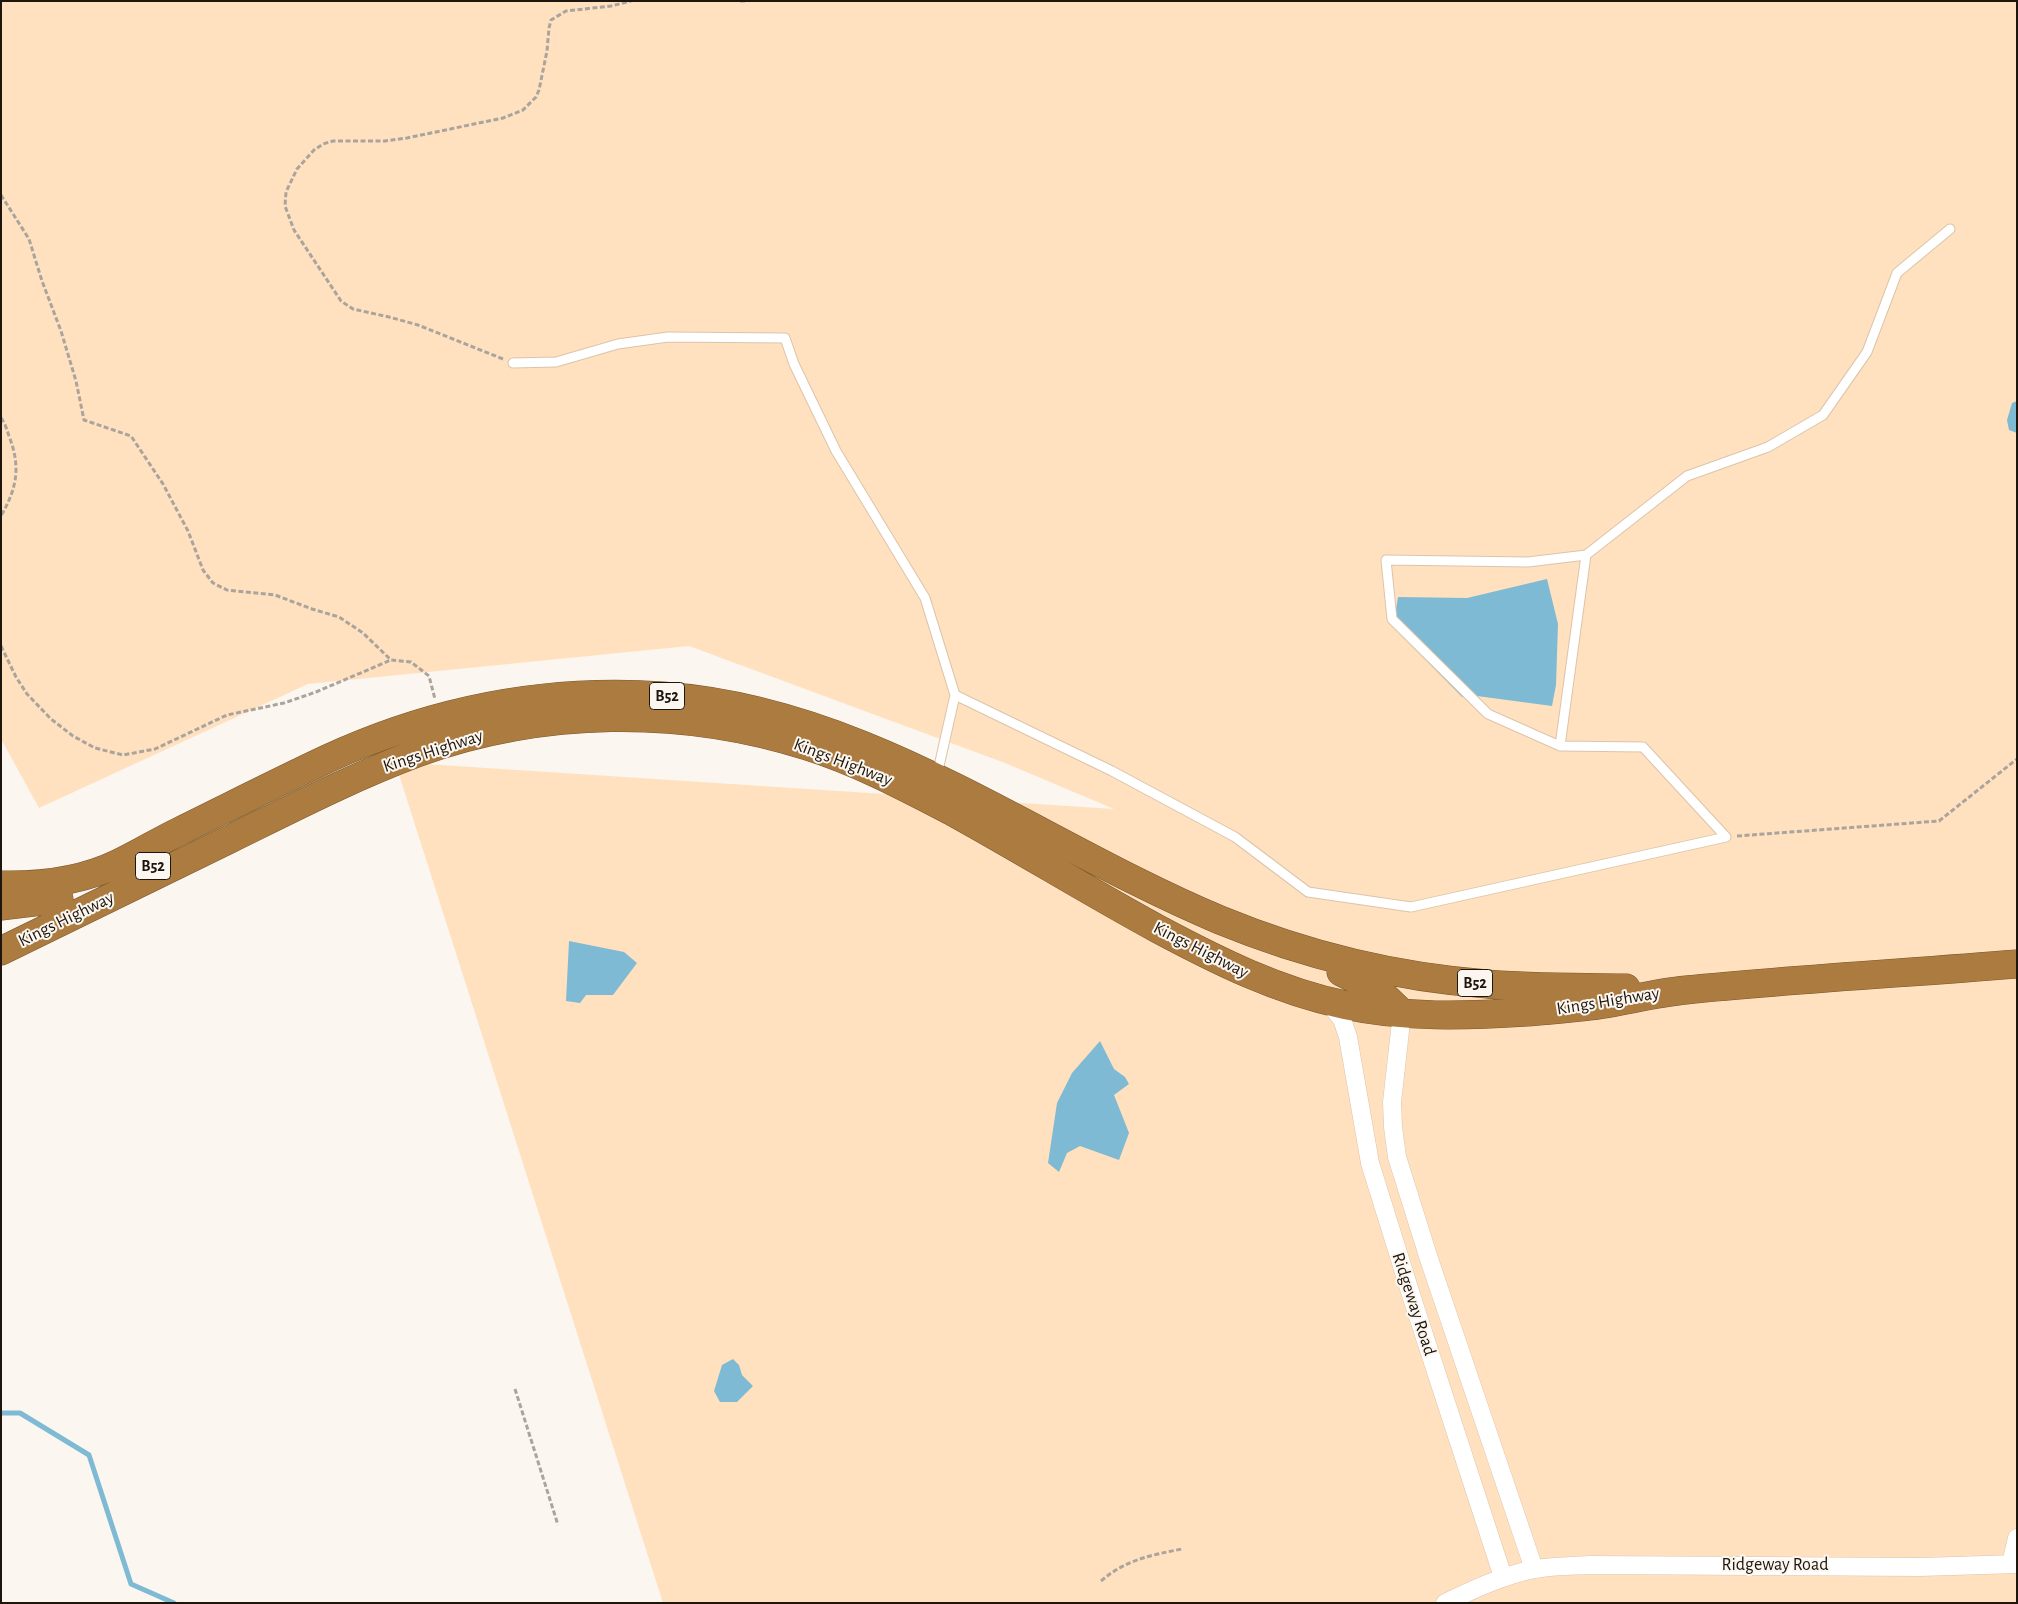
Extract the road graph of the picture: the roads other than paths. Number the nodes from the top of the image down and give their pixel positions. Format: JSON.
{"nodes":[{"id":1,"x":1950,"y":229,"type":"dead end"},
{"id":2,"x":513,"y":363,"type":"road end"},
{"id":3,"x":1586,"y":555,"type":"junction"},
{"id":4,"x":954,"y":695,"type":"junction"},
{"id":5,"x":1560,"y":746,"type":"junction"},
{"id":6,"x":936,"y":778,"type":"junction"},
{"id":7,"x":299,"y":805,"type":"junction"},
{"id":8,"x":158,"y":841,"type":"junction"},
{"id":9,"x":1,"y":868,"type":"edge"},
{"id":10,"x":1,"y":884,"type":"edge"},
{"id":11,"x":1,"y":906,"type":"edge"},
{"id":12,"x":1276,"y":941,"type":"junction"},
{"id":13,"x":1,"y":951,"type":"edge"},
{"id":14,"x":2017,"y":964,"type":"edge"},
{"id":15,"x":1679,"y":990,"type":"junction"},
{"id":16,"x":1327,"y":1001,"type":"junction"},
{"id":17,"x":1402,"y":1013,"type":"junction"},
{"id":18,"x":2017,"y":1538,"type":"edge"},
{"id":19,"x":2014,"y":1564,"type":"edge"},
{"id":20,"x":1534,"y":1570,"type":"junction"},
{"id":21,"x":1503,"y":1577,"type":"junction"},
{"id":22,"x":1445,"y":1603,"type":"edge"}],
"edges":[{"from":1,"to":3,"type":"lane"},
{"from":2,"to":4,"type":"lane"},
{"from":3,"to":5,"type":"lane"},
{"from":3,"to":5,"type":"lane"},
{"from":4,"to":5,"type":"lane"},
{"from":4,"to":6,"type":"lane"},
{"from":6,"to":8,"type":"highway","name":"Kings Highway","number":"B52"},
{"from":6,"to":12,"type":"highway","name":"Kings Highway","number":"B52"},
{"from":7,"to":11,"type":"highway","number":"B52"},
{"from":7,"to":13,"type":"highway","name":"Kings Highway","number":"B52"},
{"from":7,"to":16,"type":"highway","name":"Kings Highway","number":"B52"},
{"from":8,"to":9,"type":"highway"},
{"from":8,"to":10,"type":"highway","name":"Kings Highway","number":"B52"},
{"from":12,"to":15,"type":"highway","name":"Kings Highway","number":"B52"},
{"from":12,"to":17,"type":"highway"},
{"from":14,"to":15,"type":"highway","name":"Kings Highway","number":"B52"},
{"from":15,"to":17,"type":"highway","name":"Kings Highway","number":"B52"},
{"from":16,"to":17,"type":"highway","name":"Kings Highway","number":"B52"},
{"from":16,"to":21,"type":"street","name":"Ridgeway Road"},
{"from":17,"to":20,"type":"street","name":"Ridgeway Road"},
{"from":18,"to":19,"type":"street"},
{"from":19,"to":20,"type":"street","name":"Ridgeway Road"},
{"from":20,"to":21,"type":"street","name":"Ridgeway Road"},
{"from":21,"to":22,"type":"street"}]}
